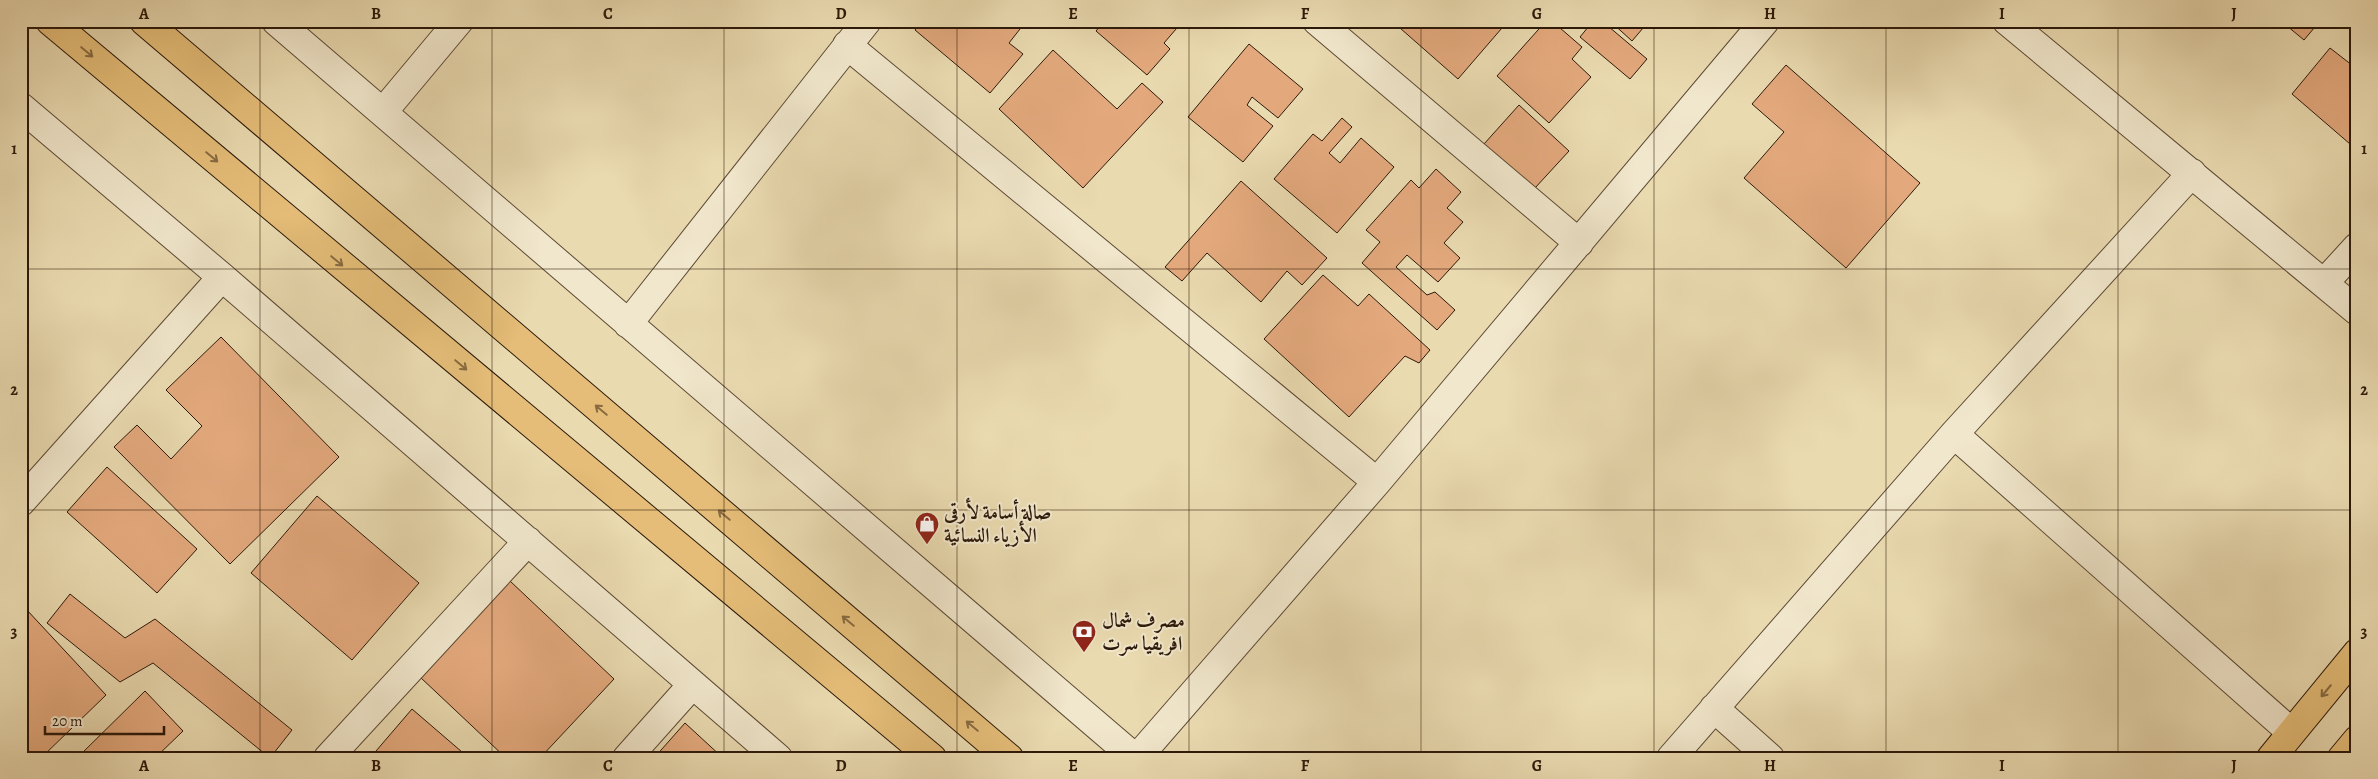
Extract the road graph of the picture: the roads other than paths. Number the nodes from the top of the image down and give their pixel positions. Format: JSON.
{"nodes":[{"id":1,"x":50,"y":21,"type":"edge"},
{"id":2,"x":144,"y":21,"type":"edge"},
{"id":3,"x":276,"y":21,"type":"edge"},
{"id":4,"x":459,"y":21,"type":"edge"},
{"id":5,"x":867,"y":21,"type":"edge"},
{"id":6,"x":1765,"y":21,"type":"edge"},
{"id":7,"x":2006,"y":21,"type":"edge"},
{"id":8,"x":1329,"y":25,"type":"edge"},
{"id":9,"x":847,"y":45,"type":"junction"},
{"id":10,"x":21,"y":107,"type":"edge"},
{"id":11,"x":383,"y":112,"type":"junction"},
{"id":12,"x":2192,"y":173,"type":"junction"},
{"id":13,"x":1579,"y":243,"type":"junction"},
{"id":14,"x":2357,"y":247,"type":"edge"},
{"id":15,"x":222,"y":277,"type":"junction"},
{"id":16,"x":2324,"y":283,"type":"junction"},
{"id":17,"x":2357,"y":311,"type":"edge"},
{"id":18,"x":628,"y":324,"type":"junction"},
{"id":19,"x":1954,"y":434,"type":"junction"},
{"id":20,"x":1377,"y":482,"type":"junction"},
{"id":21,"x":21,"y":502,"type":"edge"},
{"id":22,"x":528,"y":541,"type":"junction"},
{"id":23,"x":2357,"y":653,"type":"edge"},
{"id":24,"x":692,"y":685,"type":"junction"},
{"id":25,"x":1714,"y":708,"type":"junction"},
{"id":26,"x":2292,"y":732,"type":"junction"},
{"id":27,"x":2357,"y":740,"type":"edge"},
{"id":28,"x":328,"y":758,"type":"edge"},
{"id":29,"x":628,"y":758,"type":"edge"},
{"id":30,"x":778,"y":758,"type":"edge"},
{"id":31,"x":932,"y":758,"type":"edge"},
{"id":32,"x":1009,"y":758,"type":"edge"},
{"id":33,"x":1136,"y":758,"type":"edge"},
{"id":34,"x":1671,"y":758,"type":"edge"},
{"id":35,"x":1770,"y":758,"type":"edge"},
{"id":36,"x":2271,"y":758,"type":"edge"},
{"id":37,"x":2342,"y":758,"type":"edge"}],
"edges":[{"from":1,"to":31,"type":"main road","one_way":true},
{"from":32,"to":2,"type":"main road","one_way":true},
{"from":3,"to":11,"type":"street"},
{"from":4,"to":11,"type":"street"},
{"from":5,"to":9,"type":"street"},
{"from":6,"to":13,"type":"street"},
{"from":7,"to":12,"type":"street"},
{"from":8,"to":13,"type":"street"},
{"from":9,"to":18,"type":"street"},
{"from":9,"to":20,"type":"street"},
{"from":10,"to":15,"type":"street"},
{"from":11,"to":18,"type":"street"},
{"from":12,"to":16,"type":"street"},
{"from":12,"to":19,"type":"street"},
{"from":13,"to":20,"type":"street"},
{"from":14,"to":16,"type":"street"},
{"from":15,"to":21,"type":"street"},
{"from":15,"to":22,"type":"street"},
{"from":16,"to":17,"type":"street"},
{"from":18,"to":33,"type":"street"},
{"from":19,"to":25,"type":"street"},
{"from":19,"to":26,"type":"street"},
{"from":20,"to":33,"type":"street"},
{"from":22,"to":24,"type":"street"},
{"from":22,"to":28,"type":"street"},
{"from":23,"to":26,"type":"main road","one_way":true},
{"from":24,"to":29,"type":"street"},
{"from":24,"to":30,"type":"street"},
{"from":25,"to":34,"type":"street"},
{"from":25,"to":35,"type":"street"},
{"from":26,"to":36,"type":"main road"},
{"from":27,"to":37,"type":"main road"}]}
